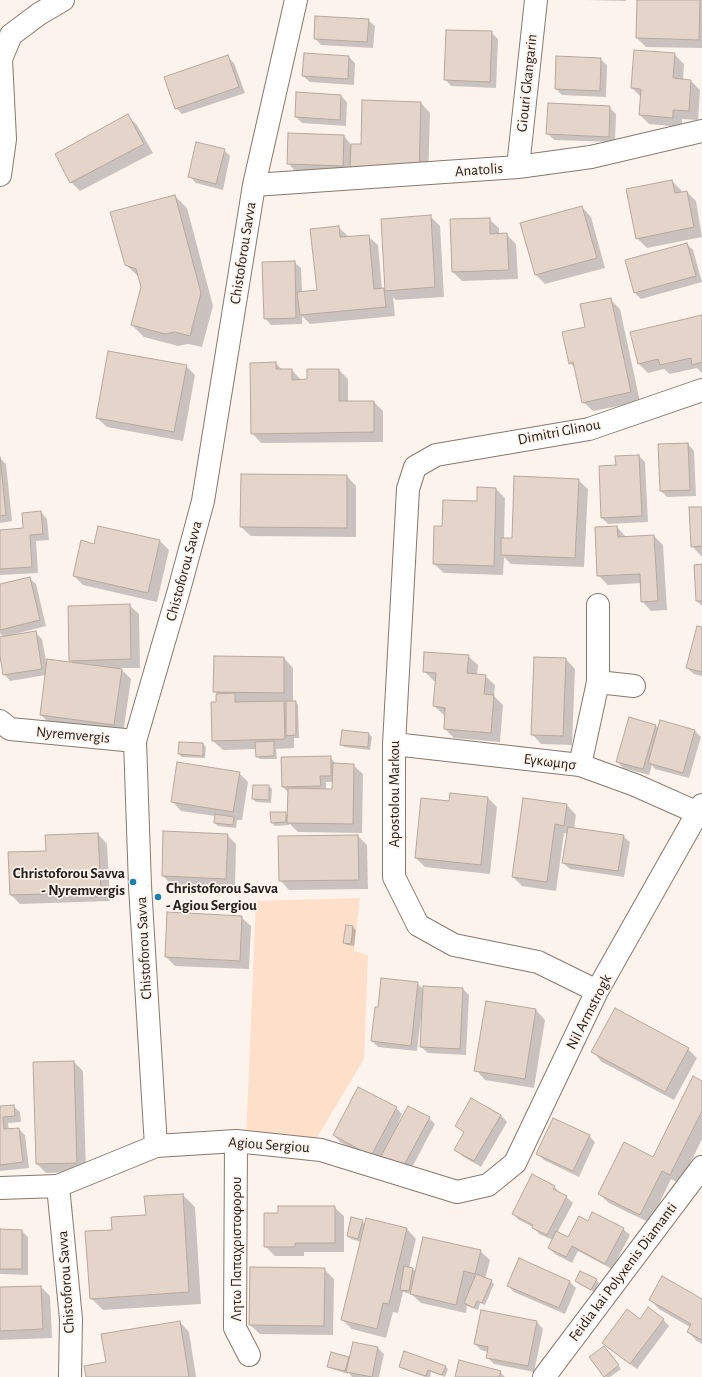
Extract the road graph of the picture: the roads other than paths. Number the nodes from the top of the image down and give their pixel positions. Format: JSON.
{"nodes":[{"id":1,"x":63,"y":0,"type":"edge"},
{"id":2,"x":296,"y":0,"type":"edge"},
{"id":3,"x":536,"y":0,"type":"edge"},
{"id":4,"x":702,"y":131,"type":"edge"},
{"id":5,"x":518,"y":167,"type":"junction"},
{"id":6,"x":0,"y":175,"type":"edge"},
{"id":7,"x":254,"y":185,"type":"junction"},
{"id":8,"x":702,"y":390,"type":"edge"},
{"id":9,"x":415,"y":467,"type":"joint"},
{"id":10,"x":598,"y":606,"type":"dead end"},
{"id":11,"x":598,"y":682,"type":"junction"},
{"id":12,"x":634,"y":686,"type":"dead end"},
{"id":13,"x":4,"y":728,"type":"edge"},
{"id":14,"x":135,"y":741,"type":"junction"},
{"id":15,"x":394,"y":744,"type":"junction"},
{"id":16,"x":580,"y":765,"type":"junction"},
{"id":17,"x":700,"y":809,"type":"edge"},
{"id":18,"x":598,"y":991,"type":"junction"},
{"id":19,"x":236,"y":1141,"type":"junction"},
{"id":20,"x":156,"y":1146,"type":"junction"},
{"id":21,"x":702,"y":1167,"type":"edge"},
{"id":22,"x":58,"y":1186,"type":"junction"},
{"id":23,"x":0,"y":1188,"type":"edge"},
{"id":24,"x":457,"y":1192,"type":"joint"},
{"id":25,"x":249,"y":1355,"type":"dead end"},
{"id":26,"x":70,"y":1377,"type":"edge"},
{"id":27,"x":544,"y":1377,"type":"edge"}],
"edges":[{"from":1,"to":6,"type":"street"},
{"from":2,"to":7,"type":"street","name":"Chistoforou Savva"},
{"from":3,"to":5,"type":"street","name":"Giouri Gkangarin"},
{"from":4,"to":5,"type":"street","name":"Anatolis"},
{"from":5,"to":7,"type":"street","name":"Anatolis"},
{"from":7,"to":14,"type":"street","name":"Chistoforou Savva"},
{"from":8,"to":9,"type":"street","name":"Dimitri Glinou"},
{"from":9,"to":15,"type":"street","name":"Apostolou Markou"},
{"from":10,"to":11,"type":"street"},
{"from":11,"to":12,"type":"street"},
{"from":11,"to":16,"type":"street"},
{"from":13,"to":14,"type":"street","name":"Nyremvergis"},
{"from":14,"to":20,"type":"street","name":"Chistoforou Savva"},
{"from":15,"to":16,"type":"street","name":"Εγκωμησ"},
{"from":15,"to":18,"type":"street","name":"Apostolou Markou"},
{"from":16,"to":17,"type":"street","name":"Εγκωμησ"},
{"from":17,"to":18,"type":"street","name":"Nil Armstrogk"},
{"from":18,"to":24,"type":"street","name":"Nil Armstrogk"},
{"from":19,"to":20,"type":"street","name":"Agiou Sergiou"},
{"from":19,"to":24,"type":"street","name":"Agiou Sergiou"},
{"from":19,"to":25,"type":"street","name":"Λητω Παπαχριστοφορου"},
{"from":20,"to":22,"type":"street","name":"Agiou Sergiou"},
{"from":21,"to":27,"type":"street","name":"Feidia kai Polyxenis Diamanti"},
{"from":22,"to":23,"type":"street"},
{"from":22,"to":26,"type":"street","name":"Chistoforou Savva"}]}
